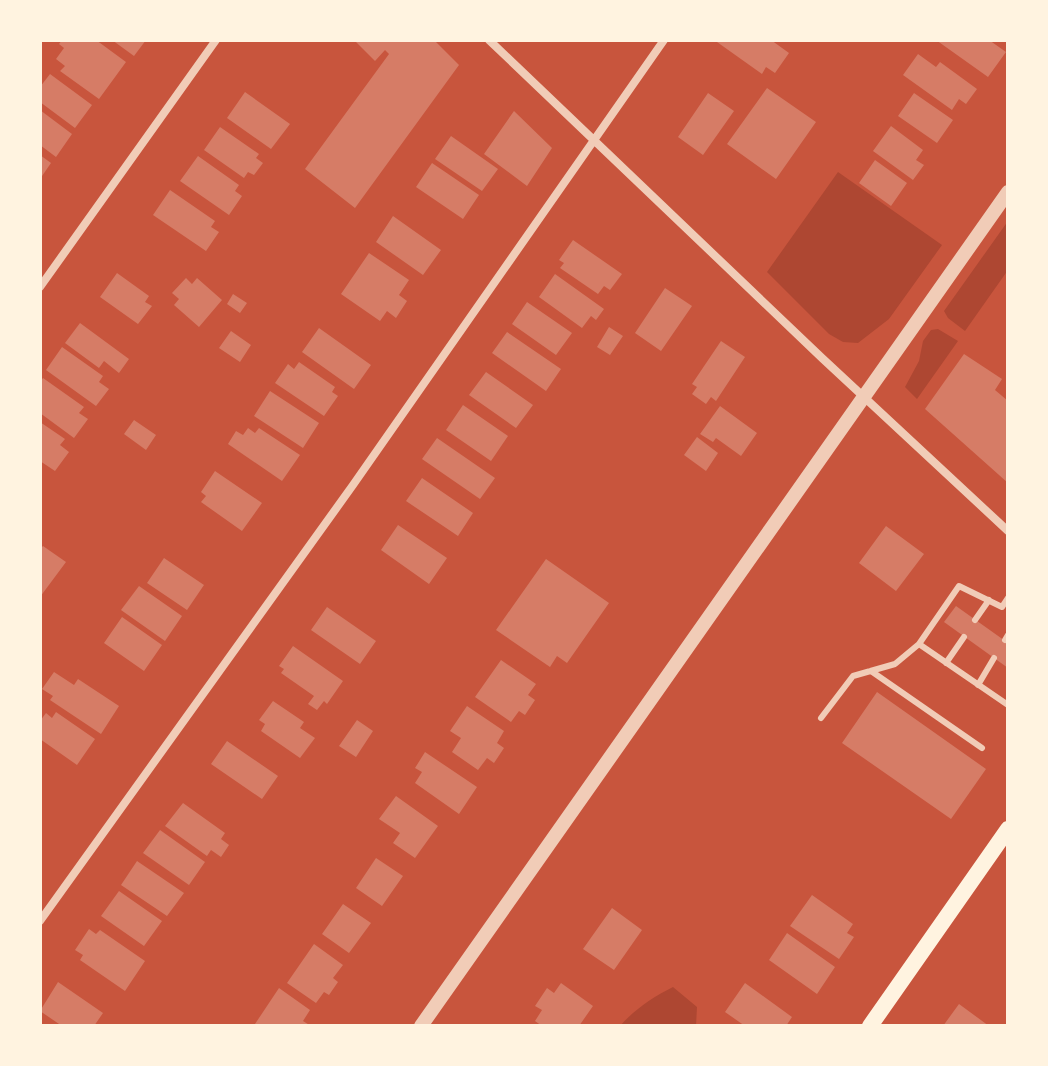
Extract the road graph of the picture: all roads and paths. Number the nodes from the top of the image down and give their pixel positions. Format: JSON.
{"nodes":[{"id":1,"x":216,"y":40,"type":"edge"},
{"id":2,"x":489,"y":40,"type":"edge"},
{"id":3,"x":664,"y":40,"type":"edge"},
{"id":4,"x":594,"y":141,"type":"junction"},
{"id":5,"x":1008,"y":192,"type":"edge"},
{"id":6,"x":40,"y":287,"type":"edge"},
{"id":7,"x":864,"y":398,"type":"junction"},
{"id":8,"x":1008,"y":531,"type":"edge"},
{"id":9,"x":1008,"y":598,"type":"edge"},
{"id":10,"x":989,"y":600,"type":"junction"},
{"id":11,"x":1005,"y":609,"type":"edge"},
{"id":12,"x":975,"y":620,"type":"dead end"},
{"id":13,"x":964,"y":637,"type":"dead end"},
{"id":14,"x":919,"y":644,"type":"junction"},
{"id":15,"x":994,"y":658,"type":"dead end"},
{"id":16,"x":946,"y":663,"type":"junction"},
{"id":17,"x":871,"y":671,"type":"junction"},
{"id":18,"x":978,"y":685,"type":"junction"},
{"id":19,"x":1007,"y":702,"type":"edge"},
{"id":20,"x":821,"y":718,"type":"dead end"},
{"id":21,"x":982,"y":748,"type":"dead end"},
{"id":22,"x":1008,"y":829,"type":"edge"},
{"id":23,"x":40,"y":921,"type":"edge"},
{"id":24,"x":421,"y":1026,"type":"edge"},
{"id":25,"x":870,"y":1026,"type":"edge"}],
"edges":[{"from":1,"to":6,"type":"street"},
{"from":2,"to":4,"type":"street"},
{"from":3,"to":4,"type":"street"},
{"from":4,"to":7,"type":"street"},
{"from":4,"to":23,"type":"street"},
{"from":5,"to":7,"type":"street"},
{"from":7,"to":8,"type":"street"},
{"from":7,"to":24,"type":"street"},
{"from":9,"to":11,"type":"lane"},
{"from":10,"to":11,"type":"lane"},
{"from":10,"to":12,"type":"lane"},
{"from":10,"to":14,"type":"lane"},
{"from":13,"to":16,"type":"lane"},
{"from":14,"to":16,"type":"lane"},
{"from":14,"to":17,"type":"lane"},
{"from":15,"to":18,"type":"lane"},
{"from":16,"to":18,"type":"lane"},
{"from":17,"to":20,"type":"lane"},
{"from":17,"to":21,"type":"lane"},
{"from":18,"to":19,"type":"lane"},
{"from":22,"to":25,"type":"main road"}]}
